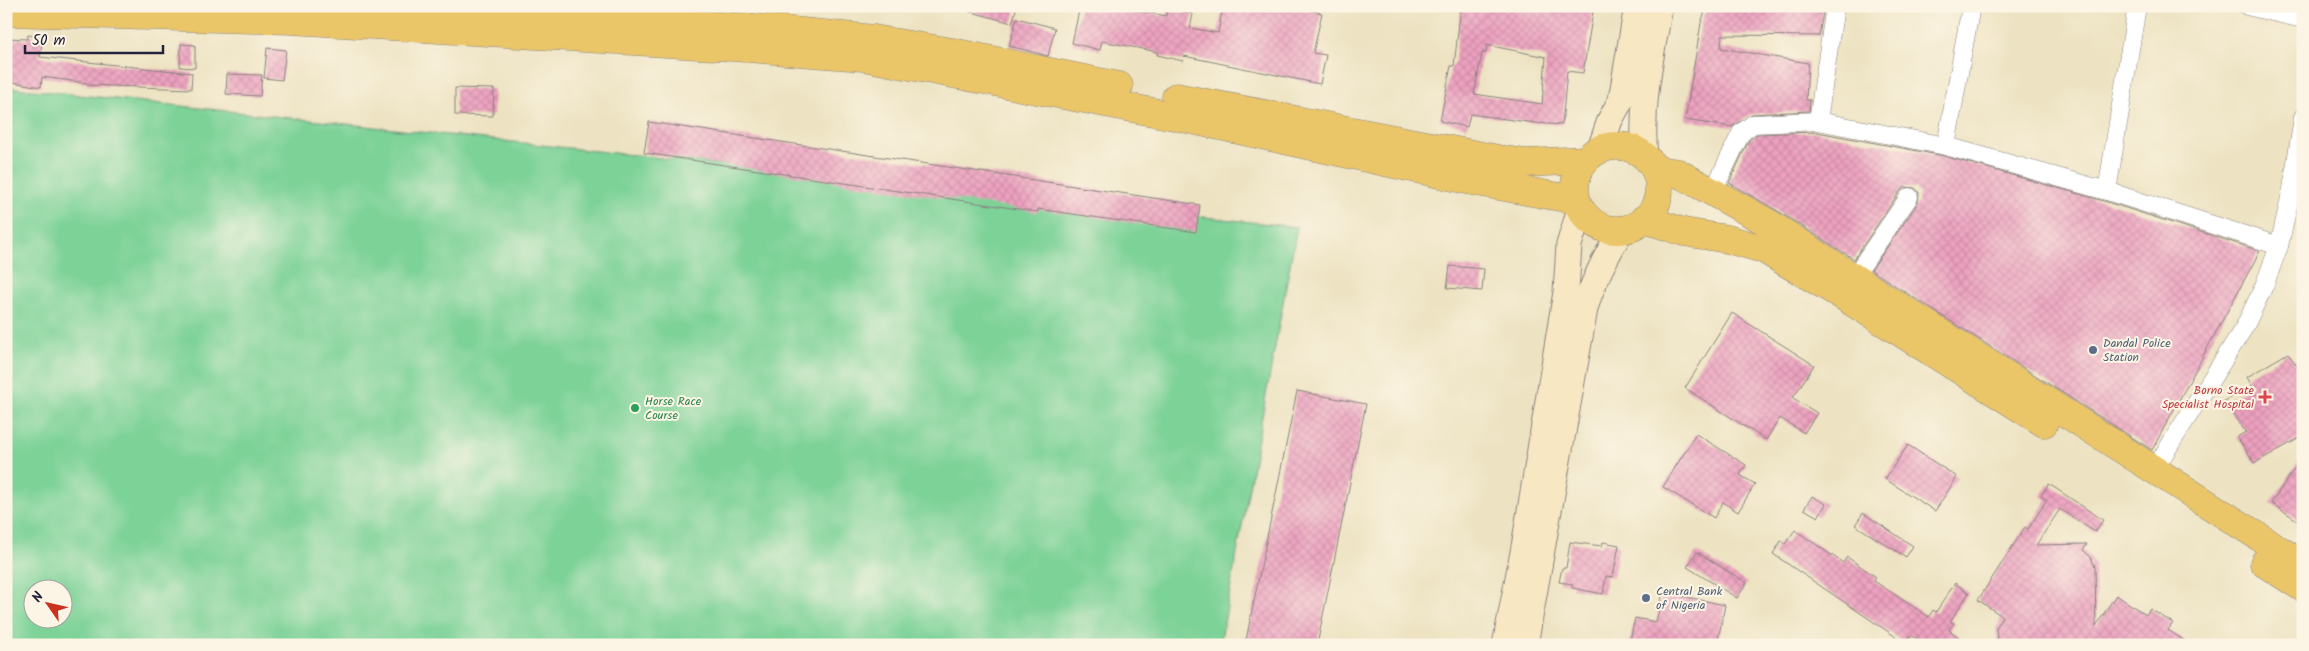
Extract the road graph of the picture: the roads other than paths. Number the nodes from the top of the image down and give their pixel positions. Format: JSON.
{"nodes":[{"id":1,"x":396,"y":6,"type":"edge"},
{"id":2,"x":1637,"y":6,"type":"edge"},
{"id":3,"x":1660,"y":6,"type":"edge"},
{"id":4,"x":1834,"y":6,"type":"edge"},
{"id":5,"x":1971,"y":6,"type":"edge"},
{"id":6,"x":2137,"y":6,"type":"edge"},
{"id":7,"x":2247,"y":6,"type":"edge"},
{"id":8,"x":472,"y":8,"type":"edge"},
{"id":9,"x":6,"y":12,"type":"edge"},
{"id":10,"x":2303,"y":19,"type":"edge"},
{"id":11,"x":2303,"y":117,"type":"edge"},
{"id":12,"x":1818,"y":121,"type":"junction"},
{"id":13,"x":1322,"y":137,"type":"junction"},
{"id":14,"x":1946,"y":146,"type":"junction"},
{"id":15,"x":1593,"y":154,"type":"junction"},
{"id":16,"x":1650,"y":163,"type":"junction"},
{"id":17,"x":2107,"y":191,"type":"junction"},
{"id":18,"x":2298,"y":191,"type":"edge"},
{"id":19,"x":1713,"y":192,"type":"junction"},
{"id":20,"x":1909,"y":197,"type":"dead end"},
{"id":21,"x":1578,"y":205,"type":"junction"},
{"id":22,"x":1633,"y":224,"type":"junction"},
{"id":23,"x":2279,"y":246,"type":"junction"},
{"id":24,"x":1854,"y":277,"type":"junction"},
{"id":25,"x":2154,"y":470,"type":"junction"},
{"id":26,"x":2303,"y":565,"type":"edge"},
{"id":27,"x":2303,"y":588,"type":"edge"},
{"id":28,"x":1505,"y":645,"type":"edge"},
{"id":29,"x":1525,"y":645,"type":"edge"}],
"edges":[{"from":1,"to":8,"type":"main road"},
{"from":2,"to":15,"type":"main road"},
{"from":3,"to":16,"type":"main road"},
{"from":4,"to":12,"type":"street"},
{"from":5,"to":14,"type":"street"},
{"from":6,"to":17,"type":"street"},
{"from":7,"to":10,"type":"street"},
{"from":8,"to":13,"type":"main road"},
{"from":9,"to":13,"type":"main road"},
{"from":11,"to":18,"type":"street"},
{"from":12,"to":14,"type":"street"},
{"from":12,"to":19,"type":"street"},
{"from":13,"to":15,"type":"main road"},
{"from":13,"to":21,"type":"main road"},
{"from":14,"to":17,"type":"street"},
{"from":15,"to":16,"type":"main road"},
{"from":15,"to":21,"type":"main road"},
{"from":16,"to":19,"type":"main road"},
{"from":16,"to":22,"type":"main road"},
{"from":17,"to":23,"type":"street"},
{"from":18,"to":23,"type":"street"},
{"from":19,"to":24,"type":"main road"},
{"from":20,"to":24,"type":"street"},
{"from":21,"to":22,"type":"main road"},
{"from":21,"to":28,"type":"main road"},
{"from":22,"to":27,"type":"main road"},
{"from":22,"to":29,"type":"main road"},
{"from":23,"to":25,"type":"street"},
{"from":24,"to":25,"type":"main road"},
{"from":25,"to":26,"type":"main road"}]}
